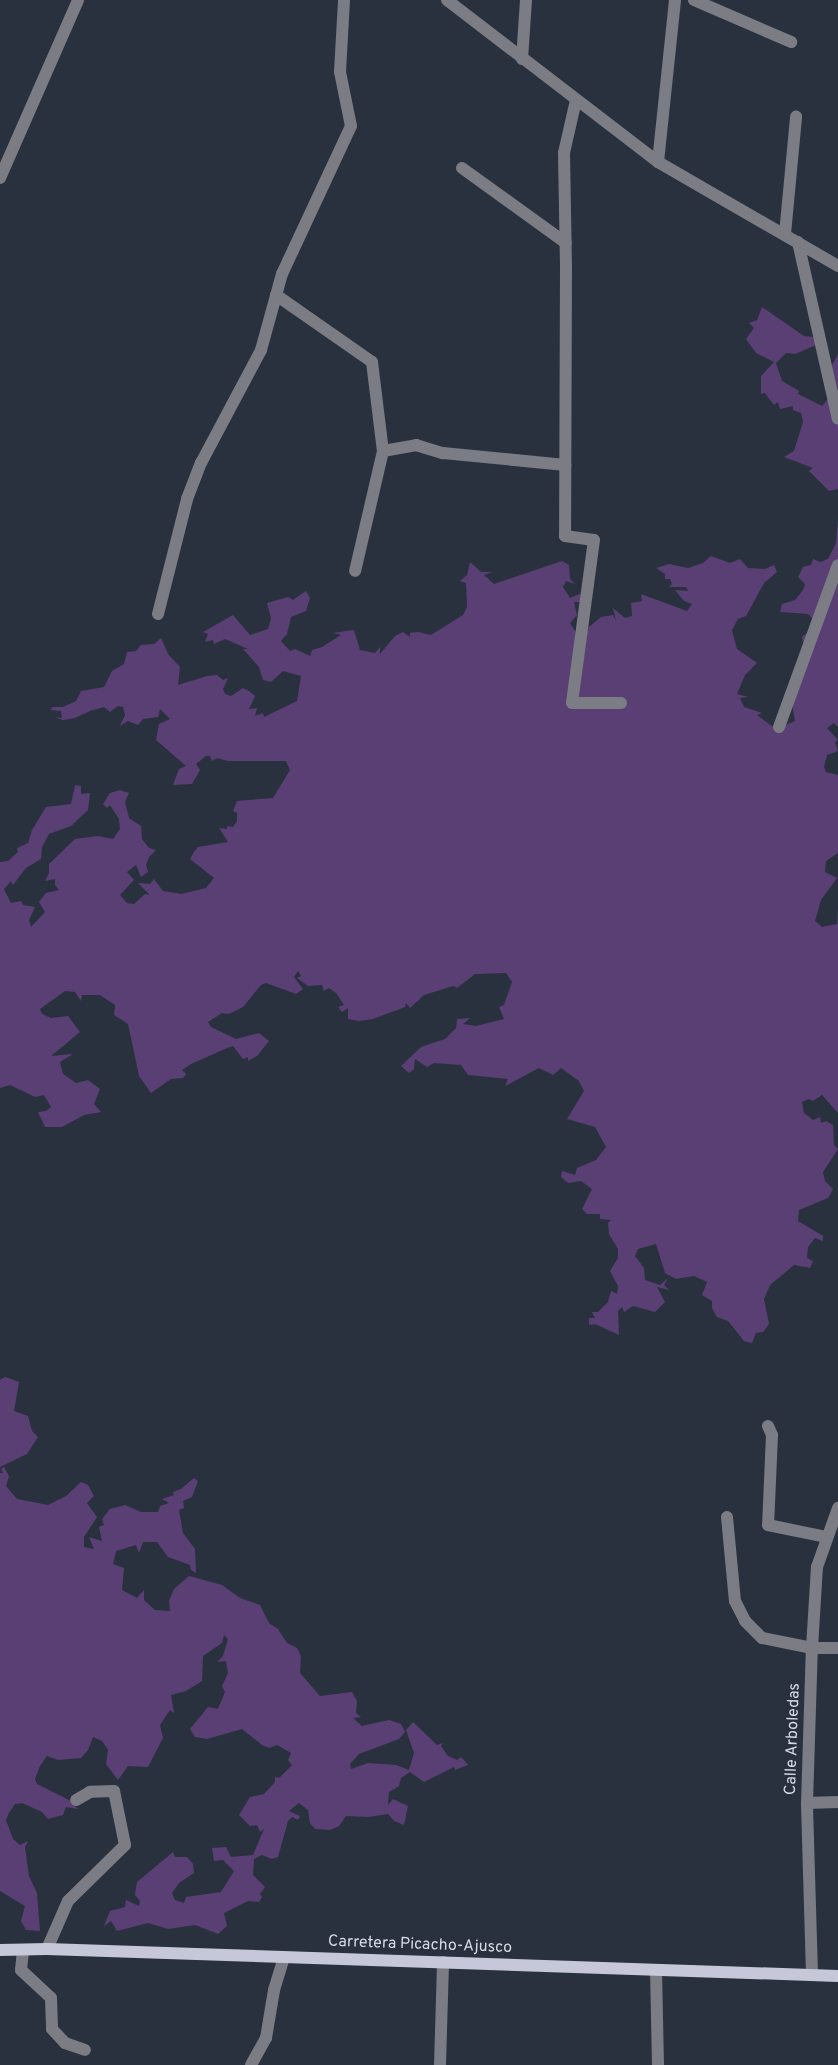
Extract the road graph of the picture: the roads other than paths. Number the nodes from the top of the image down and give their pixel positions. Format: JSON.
{"nodes":[{"id":1,"x":78,"y":0,"type":"edge"},
{"id":2,"x":344,"y":0,"type":"edge"},
{"id":3,"x":447,"y":0,"type":"edge"},
{"id":4,"x":526,"y":0,"type":"edge"},
{"id":5,"x":674,"y":0,"type":"edge"},
{"id":6,"x":694,"y":0,"type":"edge"},
{"id":7,"x":790,"y":42,"type":"dead end"},
{"id":8,"x":522,"y":59,"type":"junction"},
{"id":9,"x":576,"y":100,"type":"junction"},
{"id":10,"x":796,"y":117,"type":"dead end"},
{"id":11,"x":658,"y":162,"type":"junction"},
{"id":12,"x":462,"y":168,"type":"dead end"},
{"id":13,"x":0,"y":178,"type":"edge"},
{"id":14,"x":785,"y":234,"type":"junction"},
{"id":15,"x":798,"y":242,"type":"junction"},
{"id":16,"x":566,"y":243,"type":"junction"},
{"id":17,"x":838,"y":266,"type":"edge"},
{"id":18,"x":276,"y":295,"type":"junction"},
{"id":19,"x":838,"y":419,"type":"edge"},
{"id":20,"x":383,"y":451,"type":"junction"},
{"id":21,"x":565,"y":465,"type":"junction"},
{"id":22,"x":838,"y":565,"type":"edge"},
{"id":23,"x":355,"y":571,"type":"dead end"},
{"id":24,"x":158,"y":614,"type":"dead end"},
{"id":25,"x":621,"y":703,"type":"dead end"},
{"id":26,"x":779,"y":727,"type":"dead end"},
{"id":27,"x":768,"y":1426,"type":"dead end"},
{"id":28,"x":838,"y":1508,"type":"edge"},
{"id":29,"x":727,"y":1517,"type":"dead end"},
{"id":30,"x":826,"y":1537,"type":"junction"},
{"id":31,"x":812,"y":1648,"type":"junction"},
{"id":32,"x":838,"y":1648,"type":"edge"},
{"id":33,"x":76,"y":1800,"type":"dead end"},
{"id":34,"x":838,"y":1802,"type":"edge"},
{"id":35,"x":807,"y":1803,"type":"junction"},
{"id":36,"x":47,"y":1949,"type":"junction"},
{"id":37,"x":0,"y":1950,"type":"edge"},
{"id":38,"x":23,"y":1951,"type":"junction"},
{"id":39,"x":284,"y":1957,"type":"junction"},
{"id":40,"x":443,"y":1962,"type":"junction"},
{"id":41,"x":656,"y":1970,"type":"junction"},
{"id":42,"x":812,"y":1974,"type":"junction"},
{"id":43,"x":838,"y":1976,"type":"edge"},
{"id":44,"x":85,"y":2050,"type":"dead end"},
{"id":45,"x":251,"y":2065,"type":"edge"},
{"id":46,"x":440,"y":2065,"type":"edge"},
{"id":47,"x":658,"y":2065,"type":"edge"}],
"edges":[{"from":1,"to":13,"type":"street"},
{"from":2,"to":18,"type":"street"},
{"from":3,"to":8,"type":"street"},
{"from":4,"to":8,"type":"street"},
{"from":5,"to":11,"type":"street"},
{"from":6,"to":7,"type":"street"},
{"from":8,"to":9,"type":"street"},
{"from":9,"to":11,"type":"street"},
{"from":9,"to":16,"type":"street"},
{"from":10,"to":14,"type":"street"},
{"from":11,"to":14,"type":"street"},
{"from":12,"to":16,"type":"street"},
{"from":14,"to":15,"type":"street"},
{"from":15,"to":17,"type":"street"},
{"from":15,"to":19,"type":"street"},
{"from":16,"to":21,"type":"street"},
{"from":18,"to":20,"type":"street"},
{"from":18,"to":24,"type":"street"},
{"from":20,"to":21,"type":"street"},
{"from":20,"to":23,"type":"street"},
{"from":21,"to":25,"type":"street"},
{"from":22,"to":26,"type":"street"},
{"from":27,"to":30,"type":"street"},
{"from":28,"to":30,"type":"street","name":"Calle Arboledas"},
{"from":29,"to":31,"type":"street"},
{"from":30,"to":31,"type":"street","name":"Calle Arboledas"},
{"from":31,"to":32,"type":"street"},
{"from":31,"to":35,"type":"street","name":"Calle Arboledas"},
{"from":33,"to":36,"type":"street"},
{"from":34,"to":35,"type":"street"},
{"from":35,"to":42,"type":"street","name":"Calle Arboledas"},
{"from":36,"to":38,"type":"main road","name":"Carretera Picacho-Ajusco"},
{"from":36,"to":39,"type":"main road","name":"Carretera Picacho-Ajusco"},
{"from":37,"to":38,"type":"main road","name":"Carretera Picacho-Ajusco"},
{"from":38,"to":44,"type":"street"},
{"from":39,"to":40,"type":"main road","name":"Carretera Picacho-Ajusco"},
{"from":39,"to":45,"type":"street"},
{"from":40,"to":41,"type":"main road","name":"Carretera Picacho-Ajusco"},
{"from":40,"to":46,"type":"street"},
{"from":41,"to":42,"type":"main road","name":"Carretera Picacho-Ajusco"},
{"from":41,"to":47,"type":"street"},
{"from":42,"to":43,"type":"main road","name":"Carretera Picacho-Ajusco"}]}
